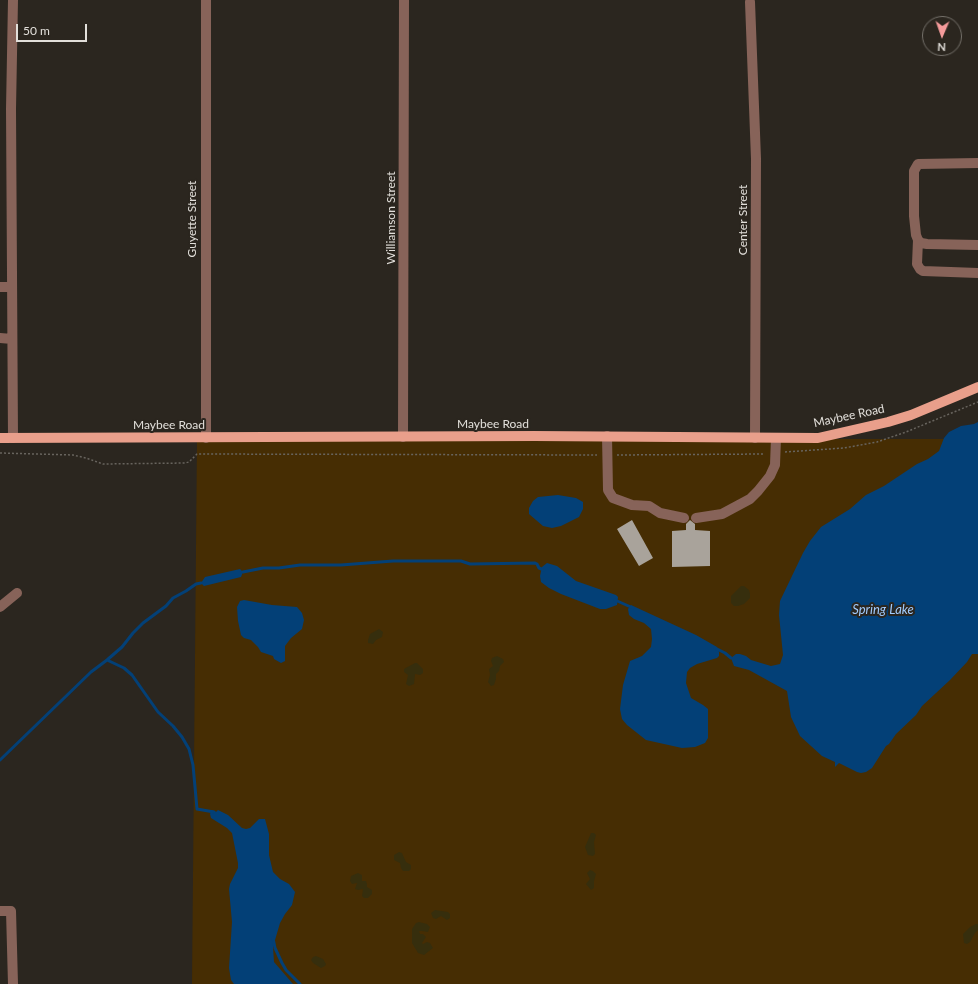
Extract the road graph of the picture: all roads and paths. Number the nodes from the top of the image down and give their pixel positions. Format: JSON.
{"nodes":[{"id":1,"x":13,"y":0,"type":"edge"},
{"id":2,"x":206,"y":0,"type":"edge"},
{"id":3,"x":404,"y":0,"type":"edge"},
{"id":4,"x":750,"y":2,"type":"dead end"},
{"id":5,"x":978,"y":163,"type":"edge"},
{"id":6,"x":918,"y":240,"type":"junction"},
{"id":7,"x":978,"y":245,"type":"edge"},
{"id":8,"x":978,"y":273,"type":"edge"},
{"id":9,"x":0,"y":287,"type":"edge"},
{"id":10,"x":12,"y":287,"type":"junction"},
{"id":11,"x":0,"y":338,"type":"edge"},
{"id":12,"x":12,"y":339,"type":"junction"},
{"id":13,"x":978,"y":388,"type":"edge"},
{"id":14,"x":978,"y":402,"type":"edge"},
{"id":15,"x":607,"y":436,"type":"junction"},
{"id":16,"x":403,"y":437,"type":"junction"},
{"id":17,"x":0,"y":438,"type":"edge"},
{"id":18,"x":13,"y":438,"type":"junction"},
{"id":19,"x":206,"y":438,"type":"junction"},
{"id":20,"x":755,"y":438,"type":"junction"},
{"id":21,"x":776,"y":438,"type":"junction"},
{"id":22,"x":0,"y":453,"type":"edge"},
{"id":23,"x":776,"y":453,"type":"junction"},
{"id":24,"x":607,"y":455,"type":"junction"},
{"id":25,"x":684,"y":518,"type":"dead end"},
{"id":26,"x":696,"y":518,"type":"dead end"},
{"id":27,"x":17,"y":593,"type":"dead end"},
{"id":28,"x":0,"y":607,"type":"edge"},
{"id":29,"x":0,"y":911,"type":"edge"},
{"id":30,"x":13,"y":984,"type":"edge"}],
"edges":[{"from":1,"to":10,"type":"street"},
{"from":2,"to":19,"type":"street","name":"Guyette Street"},
{"from":3,"to":16,"type":"street","name":"Williamson Street"},
{"from":4,"to":20,"type":"street","name":"Center Street"},
{"from":5,"to":6,"type":"street"},
{"from":6,"to":7,"type":"street"},
{"from":6,"to":8,"type":"street"},
{"from":9,"to":10,"type":"street"},
{"from":10,"to":12,"type":"street"},
{"from":11,"to":12,"type":"street"},
{"from":12,"to":18,"type":"street"},
{"from":13,"to":21,"type":"main road","name":"Maybee Road"},
{"from":14,"to":23,"type":"path"},
{"from":15,"to":16,"type":"main road","name":"Maybee Road"},
{"from":15,"to":20,"type":"main road","name":"Maybee Road"},
{"from":15,"to":24,"type":"street"},
{"from":16,"to":19,"type":"main road","name":"Maybee Road"},
{"from":17,"to":18,"type":"main road","name":"Maybee Road"},
{"from":18,"to":19,"type":"main road","name":"Maybee Road"},
{"from":20,"to":21,"type":"main road","name":"Maybee Road"},
{"from":21,"to":23,"type":"street"},
{"from":22,"to":24,"type":"path"},
{"from":23,"to":24,"type":"path"},
{"from":23,"to":26,"type":"street"},
{"from":24,"to":25,"type":"street"},
{"from":27,"to":28,"type":"street"},
{"from":29,"to":30,"type":"street"}]}
